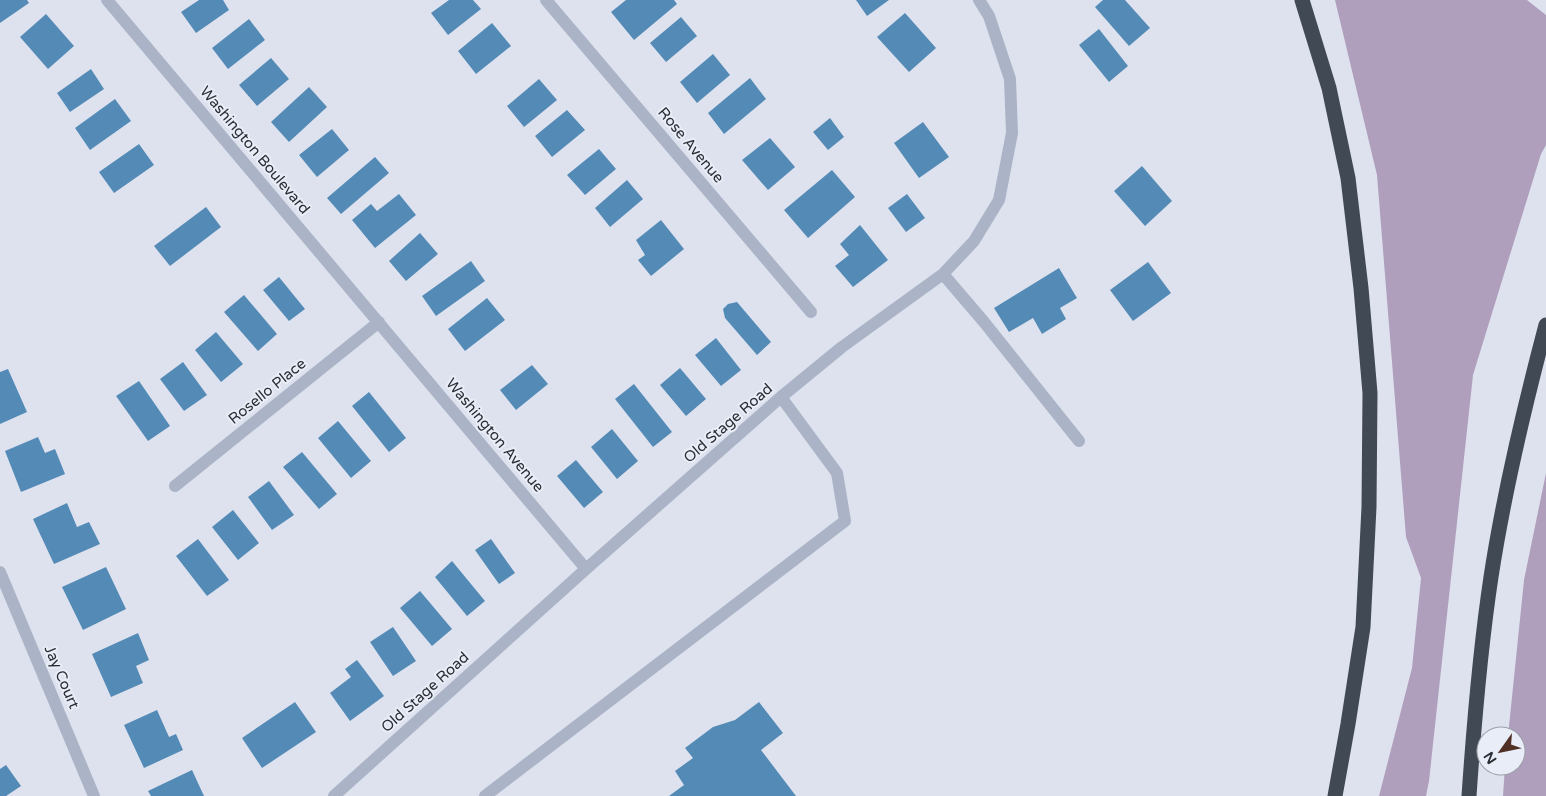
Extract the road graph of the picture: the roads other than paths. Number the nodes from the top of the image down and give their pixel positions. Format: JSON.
{"nodes":[{"id":1,"x":107,"y":0,"type":"edge"},
{"id":2,"x":546,"y":0,"type":"edge"},
{"id":3,"x":980,"y":0,"type":"edge"},
{"id":4,"x":1302,"y":0,"type":"edge"},
{"id":5,"x":942,"y":274,"type":"junction"},
{"id":6,"x":811,"y":312,"type":"dead end"},
{"id":7,"x":379,"y":322,"type":"junction"},
{"id":8,"x":1546,"y":325,"type":"edge"},
{"id":9,"x":781,"y":397,"type":"junction"},
{"id":10,"x":1079,"y":441,"type":"dead end"},
{"id":11,"x":174,"y":486,"type":"dead end"},
{"id":12,"x":586,"y":569,"type":"junction"},
{"id":13,"x":0,"y":572,"type":"edge"},
{"id":14,"x":94,"y":796,"type":"edge"},
{"id":15,"x":334,"y":796,"type":"edge"},
{"id":16,"x":485,"y":796,"type":"edge"},
{"id":17,"x":1335,"y":796,"type":"edge"},
{"id":18,"x":1469,"y":796,"type":"edge"}],
"edges":[{"from":1,"to":7,"type":"street","name":"Washington Boulevard"},
{"from":2,"to":6,"type":"street","name":"Rose Avenue"},
{"from":3,"to":5,"type":"street","name":"Old Stage Road"},
{"from":4,"to":17,"type":"highway"},
{"from":5,"to":9,"type":"street","name":"Old Stage Road"},
{"from":5,"to":10,"type":"street"},
{"from":7,"to":11,"type":"street","name":"Rosello Place"},
{"from":7,"to":12,"type":"street","name":"Washington Avenue"},
{"from":8,"to":18,"type":"highway"},
{"from":9,"to":12,"type":"street","name":"Old Stage Road"},
{"from":9,"to":16,"type":"street"},
{"from":12,"to":15,"type":"street","name":"Old Stage Road"},
{"from":13,"to":14,"type":"street","name":"Jay Court"}]}
